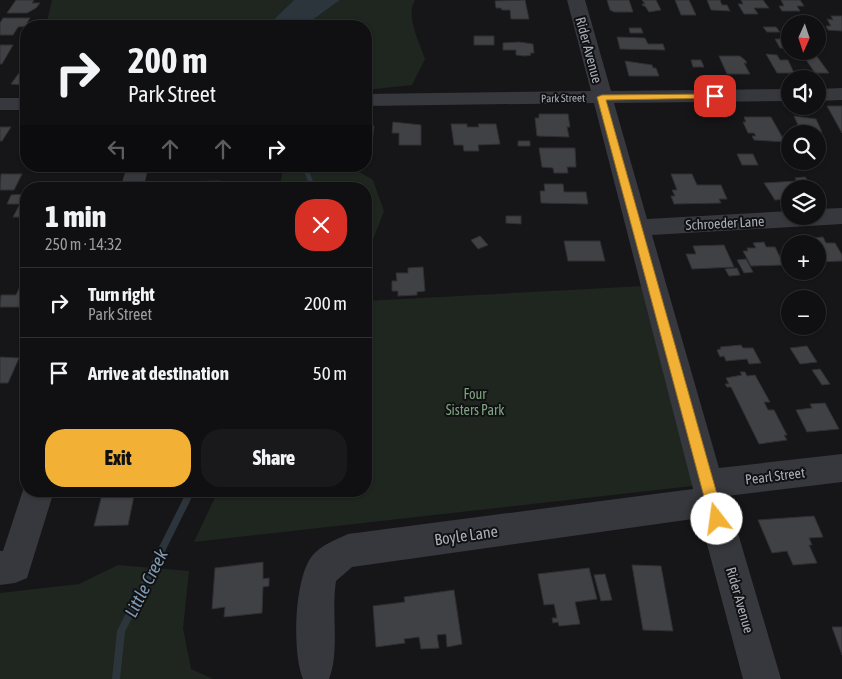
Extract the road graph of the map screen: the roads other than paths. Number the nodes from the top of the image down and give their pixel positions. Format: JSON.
{"nodes":[{"id":1,"x":576,"y":0,"type":"edge"},
{"id":2,"x":842,"y":94,"type":"edge"},
{"id":3,"x":781,"y":95,"type":"edge"},
{"id":4,"x":826,"y":95,"type":"edge"},
{"id":5,"x":602,"y":97,"type":"junction"},
{"id":6,"x":372,"y":100,"type":"edge"},
{"id":7,"x":0,"y":104,"type":"edge"},
{"id":8,"x":20,"y":104,"type":"edge"},
{"id":9,"x":842,"y":216,"type":"edge"},
{"id":10,"x":638,"y":228,"type":"junction"},
{"id":11,"x":842,"y":468,"type":"edge"},
{"id":12,"x":710,"y":493,"type":"junction"},
{"id":13,"x":36,"y":497,"type":"edge"},
{"id":14,"x":7,"y":567,"type":"edge"},
{"id":15,"x":316,"y":666,"type":"dead end"},
{"id":16,"x":762,"y":679,"type":"edge"}],
"edges":[{"from":1,"to":5,"type":"street","name":"Rider Avenue"},
{"from":2,"to":4,"type":"street"},
{"from":3,"to":5,"type":"street","name":"Park Street"},
{"from":5,"to":6,"type":"street","name":"Park Street"},
{"from":5,"to":10,"type":"street","name":"Rider Avenue"},
{"from":7,"to":8,"type":"street"},
{"from":9,"to":10,"type":"street","name":"Schroeder Lane"},
{"from":10,"to":12,"type":"street","name":"Rider Avenue"},
{"from":11,"to":12,"type":"street","name":"Pearl Street"},
{"from":12,"to":15,"type":"street","name":"Boyle Lane"},
{"from":12,"to":16,"type":"street","name":"Rider Avenue"},
{"from":13,"to":14,"type":"street"}]}
